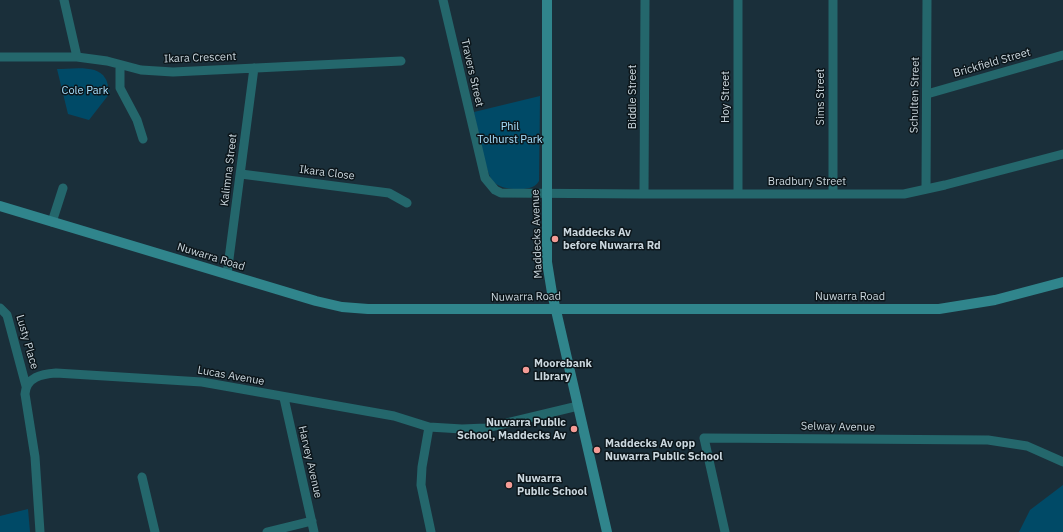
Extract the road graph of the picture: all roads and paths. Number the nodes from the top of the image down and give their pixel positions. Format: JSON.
{"nodes":[{"id":1,"x":64,"y":0,"type":"edge"},
{"id":2,"x":445,"y":0,"type":"edge"},
{"id":3,"x":547,"y":0,"type":"edge"},
{"id":4,"x":645,"y":0,"type":"edge"},
{"id":5,"x":738,"y":0,"type":"edge"},
{"id":6,"x":833,"y":0,"type":"edge"},
{"id":7,"x":928,"y":0,"type":"edge"},
{"id":8,"x":1063,"y":55,"type":"edge"},
{"id":9,"x":0,"y":57,"type":"edge"},
{"id":10,"x":77,"y":57,"type":"junction"},
{"id":11,"x":402,"y":61,"type":"dead end"},
{"id":12,"x":120,"y":65,"type":"junction"},
{"id":13,"x":254,"y":68,"type":"junction"},
{"id":14,"x":927,"y":94,"type":"junction"},
{"id":15,"x":143,"y":139,"type":"dead end"},
{"id":16,"x":1063,"y":154,"type":"edge"},
{"id":17,"x":241,"y":174,"type":"junction"},
{"id":18,"x":63,"y":188,"type":"dead end"},
{"id":19,"x":926,"y":189,"type":"junction"},
{"id":20,"x":547,"y":194,"type":"junction"},
{"id":21,"x":644,"y":194,"type":"junction"},
{"id":22,"x":738,"y":194,"type":"junction"},
{"id":23,"x":833,"y":194,"type":"junction"},
{"id":24,"x":407,"y":204,"type":"dead end"},
{"id":25,"x":0,"y":206,"type":"edge"},
{"id":26,"x":52,"y":222,"type":"junction"},
{"id":27,"x":227,"y":274,"type":"junction"},
{"id":28,"x":1063,"y":282,"type":"edge"},
{"id":29,"x":0,"y":308,"type":"edge"},
{"id":30,"x":556,"y":309,"type":"junction"},
{"id":31,"x":26,"y":386,"type":"junction"},
{"id":32,"x":284,"y":398,"type":"junction"},
{"id":33,"x":578,"y":406,"type":"junction"},
{"id":34,"x":429,"y":427,"type":"junction"},
{"id":35,"x":1063,"y":461,"type":"edge"},
{"id":36,"x":142,"y":477,"type":"dead end"},
{"id":37,"x":312,"y":521,"type":"junction"},
{"id":38,"x":40,"y":532,"type":"edge"},
{"id":39,"x":155,"y":532,"type":"edge"},
{"id":40,"x":267,"y":532,"type":"edge"},
{"id":41,"x":314,"y":532,"type":"edge"},
{"id":42,"x":431,"y":532,"type":"edge"},
{"id":43,"x":607,"y":532,"type":"edge"},
{"id":44,"x":725,"y":532,"type":"edge"}],
"edges":[{"from":1,"to":10,"type":"street"},
{"from":2,"to":20,"type":"street","name":"Travers Street"},
{"from":3,"to":20,"type":"main road","name":"Maddecks Avenue"},
{"from":4,"to":21,"type":"street","name":"Biddle Street"},
{"from":5,"to":22,"type":"street","name":"Hoy Street"},
{"from":6,"to":23,"type":"street","name":"Sims Street"},
{"from":7,"to":14,"type":"street","name":"Schulten Street"},
{"from":8,"to":14,"type":"street","name":"Brickfield Street"},
{"from":9,"to":10,"type":"street","name":"Ikara Crescent"},
{"from":10,"to":12,"type":"street","name":"Ikara Crescent"},
{"from":11,"to":13,"type":"street","name":"Ikara Crescent"},
{"from":12,"to":13,"type":"street","name":"Ikara Crescent"},
{"from":12,"to":15,"type":"street"},
{"from":13,"to":17,"type":"street","name":"Kalimna Street"},
{"from":14,"to":19,"type":"street","name":"Schulten Street"},
{"from":16,"to":19,"type":"street","name":"Bradbury Street"},
{"from":17,"to":24,"type":"street","name":"Ikara Close"},
{"from":17,"to":27,"type":"street","name":"Kalimna Street"},
{"from":18,"to":26,"type":"street"},
{"from":19,"to":23,"type":"street","name":"Bradbury Street"},
{"from":20,"to":21,"type":"street","name":"Bradbury Street"},
{"from":20,"to":30,"type":"main road","name":"Maddecks Avenue"},
{"from":21,"to":22,"type":"street","name":"Bradbury Street"},
{"from":22,"to":23,"type":"street","name":"Bradbury Street"},
{"from":25,"to":26,"type":"main road","name":"Nuwarra Road"},
{"from":26,"to":27,"type":"main road","name":"Nuwarra Road"},
{"from":27,"to":30,"type":"main road","name":"Nuwarra Road"},
{"from":28,"to":30,"type":"main road","name":"Nuwarra Road"},
{"from":29,"to":31,"type":"street","name":"Lusty Place"},
{"from":30,"to":33,"type":"main road","name":"Maddecks Avenue"},
{"from":31,"to":32,"type":"street","name":"Lucas Avenue"},
{"from":31,"to":38,"type":"street"},
{"from":32,"to":34,"type":"street","name":"Lucas Avenue"},
{"from":32,"to":37,"type":"street","name":"Harvey Avenue"},
{"from":33,"to":34,"type":"street","name":"Lucas Avenue"},
{"from":33,"to":43,"type":"main road","name":"Maddecks Avenue"},
{"from":34,"to":42,"type":"street"},
{"from":35,"to":44,"type":"street","name":"Selway Avenue"},
{"from":36,"to":39,"type":"street"},
{"from":37,"to":40,"type":"street"},
{"from":37,"to":41,"type":"street","name":"Harvey Avenue"}]}
